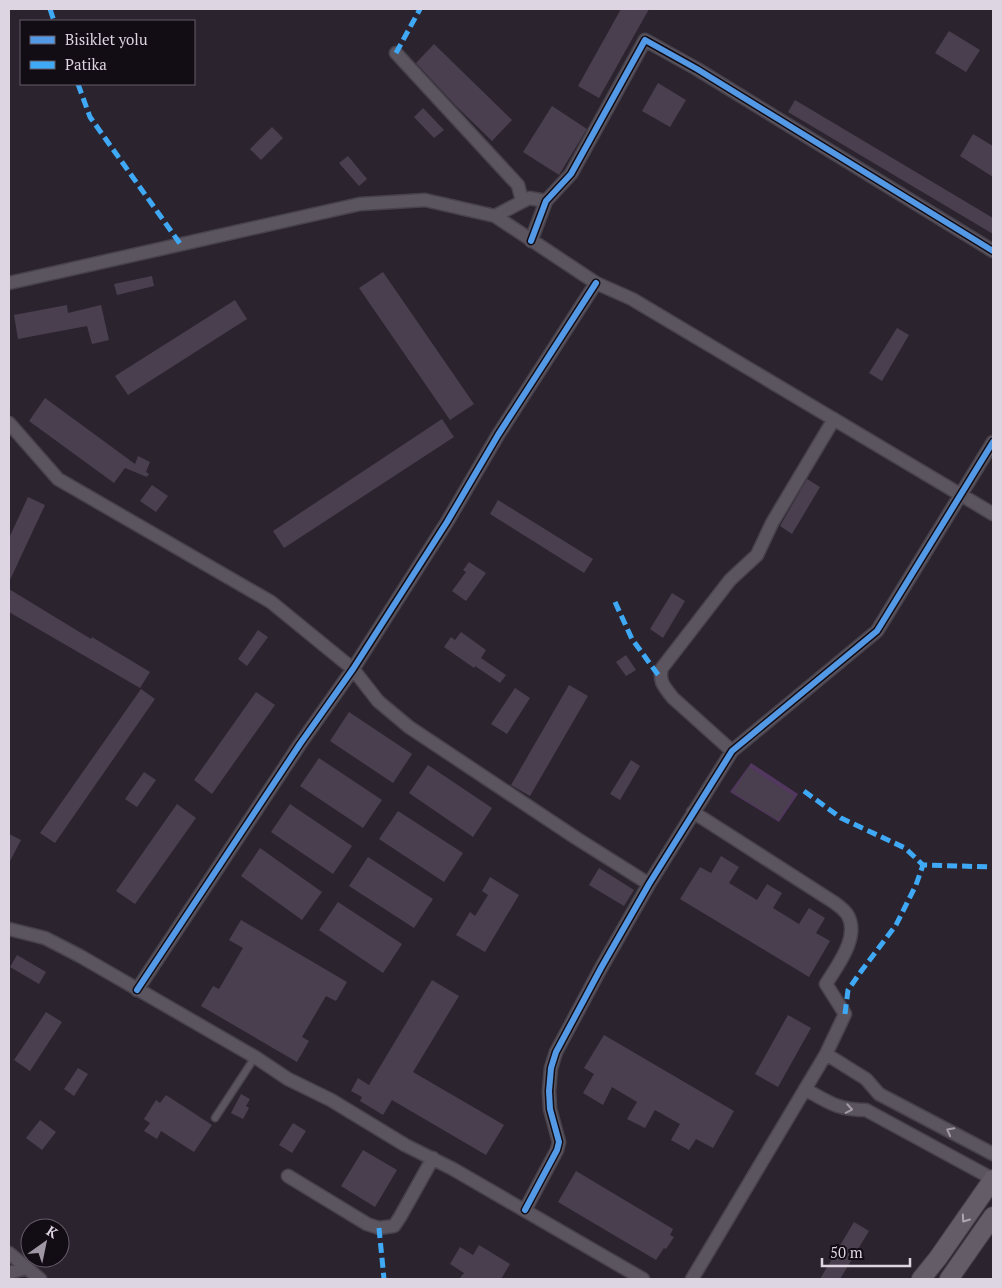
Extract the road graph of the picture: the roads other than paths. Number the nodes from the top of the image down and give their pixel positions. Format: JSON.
{"nodes":[{"id":1,"x":396,"y":53,"type":"dead end"},
{"id":2,"x":522,"y":201,"type":"junction"},
{"id":3,"x":546,"y":201,"type":"junction"},
{"id":4,"x":496,"y":216,"type":"junction"},
{"id":5,"x":531,"y":241,"type":"junction"},
{"id":6,"x":993,"y":251,"type":"edge"},
{"id":7,"x":9,"y":283,"type":"edge"},
{"id":8,"x":596,"y":283,"type":"junction"},
{"id":9,"x":834,"y":419,"type":"junction"},
{"id":10,"x":9,"y":423,"type":"edge"},
{"id":11,"x":993,"y":442,"type":"edge"},
{"id":12,"x":962,"y":495,"type":"junction"},
{"id":13,"x":993,"y":514,"type":"edge"},
{"id":14,"x":353,"y":669,"type":"junction"},
{"id":15,"x":732,"y":751,"type":"junction"},
{"id":16,"x":693,"y":812,"type":"junction"},
{"id":17,"x":649,"y":884,"type":"junction"},
{"id":18,"x":9,"y":929,"type":"edge"},
{"id":19,"x":137,"y":990,"type":"junction"},
{"id":20,"x":826,"y":1054,"type":"junction"},
{"id":21,"x":255,"y":1057,"type":"junction"},
{"id":22,"x":805,"y":1089,"type":"junction"},
{"id":23,"x":216,"y":1118,"type":"dead end"},
{"id":24,"x":993,"y":1154,"type":"edge"},
{"id":25,"x":433,"y":1158,"type":"junction"},
{"id":26,"x":288,"y":1176,"type":"dead end"},
{"id":27,"x":993,"y":1179,"type":"edge"},
{"id":28,"x":525,"y":1210,"type":"junction"},
{"id":29,"x":993,"y":1216,"type":"edge"},
{"id":30,"x":9,"y":1253,"type":"edge"},
{"id":31,"x":20,"y":1263,"type":"edge"},
{"id":32,"x":25,"y":1268,"type":"joint"},
{"id":33,"x":9,"y":1273,"type":"edge"},
{"id":34,"x":40,"y":1279,"type":"edge"},
{"id":35,"x":643,"y":1279,"type":"edge"},
{"id":36,"x":692,"y":1279,"type":"edge"},
{"id":37,"x":921,"y":1279,"type":"edge"},
{"id":38,"x":949,"y":1279,"type":"edge"}],
"edges":[{"from":1,"to":2,"type":"street"},
{"from":2,"to":3,"type":"street"},
{"from":2,"to":4,"type":"street"},
{"from":3,"to":5,"type":"street"},
{"from":3,"to":6,"type":"street"},
{"from":4,"to":5,"type":"street"},
{"from":4,"to":7,"type":"street"},
{"from":5,"to":8,"type":"street"},
{"from":8,"to":9,"type":"street"},
{"from":8,"to":14,"type":"street"},
{"from":9,"to":12,"type":"street"},
{"from":9,"to":15,"type":"street"},
{"from":10,"to":14,"type":"street"},
{"from":11,"to":12,"type":"street"},
{"from":12,"to":13,"type":"street"},
{"from":12,"to":15,"type":"street"},
{"from":14,"to":17,"type":"street"},
{"from":14,"to":19,"type":"street"},
{"from":15,"to":16,"type":"street"},
{"from":16,"to":17,"type":"street"},
{"from":16,"to":20,"type":"street"},
{"from":17,"to":28,"type":"street"},
{"from":18,"to":19,"type":"street"},
{"from":19,"to":21,"type":"street"},
{"from":20,"to":22,"type":"street"},
{"from":24,"to":20,"type":"street","one_way":true},
{"from":21,"to":23,"type":"lane"},
{"from":21,"to":25,"type":"street"},
{"from":22,"to":27,"type":"street","one_way":true},
{"from":22,"to":36,"type":"street"},
{"from":25,"to":26,"type":"street"},
{"from":25,"to":28,"type":"street"},
{"from":27,"to":37,"type":"main road","one_way":true},
{"from":28,"to":35,"type":"street"},
{"from":29,"to":38,"type":"main road"},
{"from":30,"to":31,"type":"street"},
{"from":32,"to":33,"type":"street"},
{"from":32,"to":34,"type":"street"}]}
